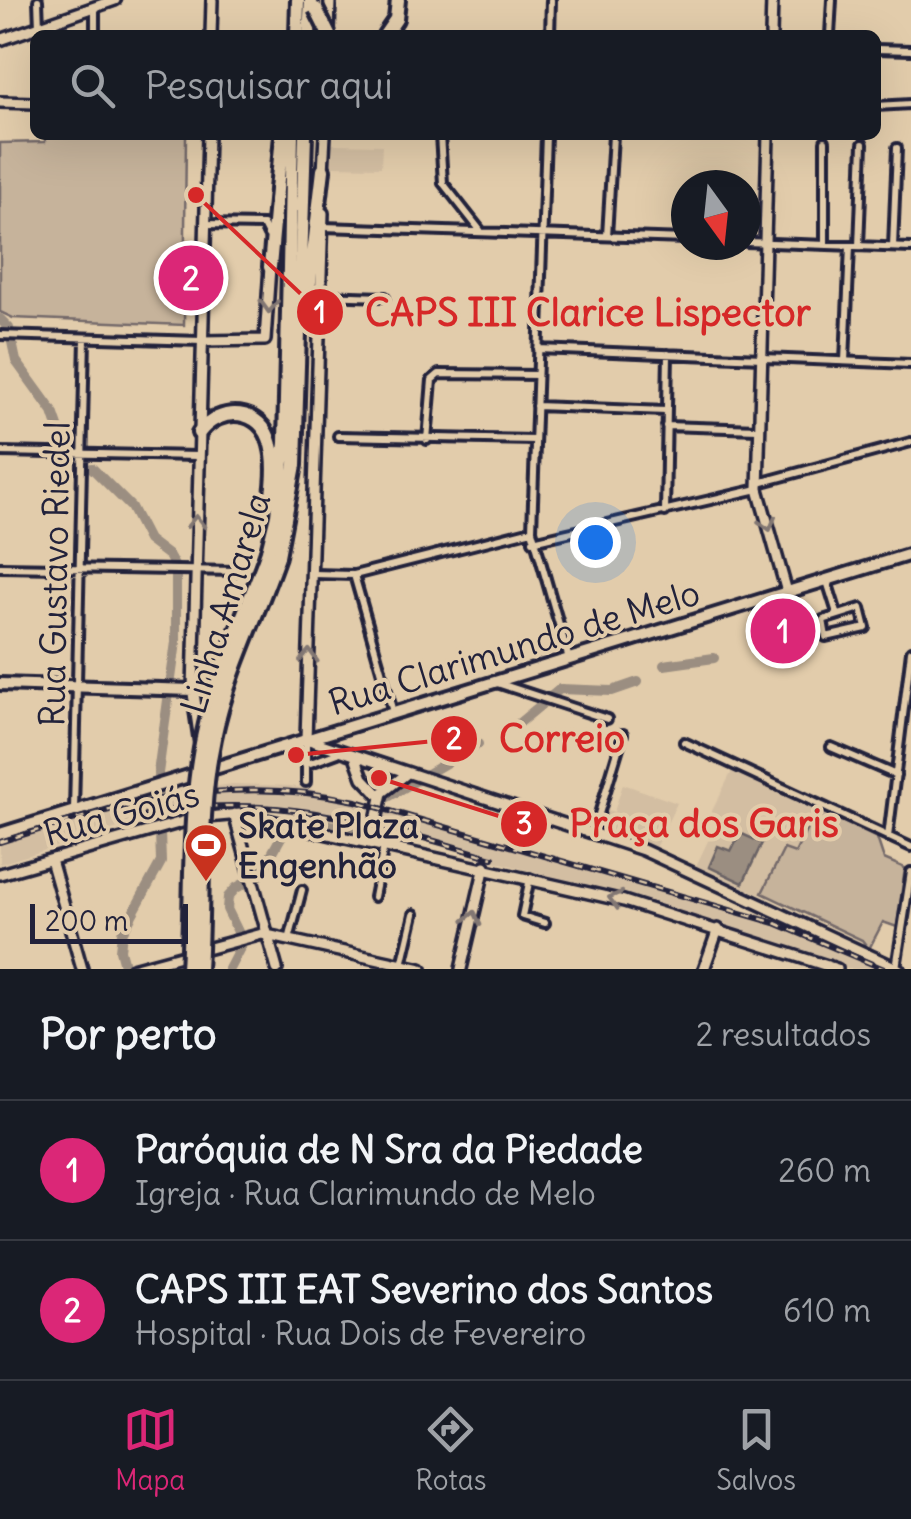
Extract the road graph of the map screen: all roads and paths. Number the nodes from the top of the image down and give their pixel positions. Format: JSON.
{"nodes":[{"id":1,"x":38,"y":0,"type":"edge"},
{"id":2,"x":115,"y":0,"type":"edge"},
{"id":3,"x":212,"y":0,"type":"edge"},
{"id":4,"x":298,"y":0,"type":"edge"},
{"id":5,"x":330,"y":0,"type":"edge"},
{"id":6,"x":398,"y":0,"type":"edge"},
{"id":7,"x":551,"y":0,"type":"edge"},
{"id":8,"x":772,"y":0,"type":"edge"},
{"id":9,"x":832,"y":0,"type":"edge"},
{"id":10,"x":314,"y":3,"type":"edge"},
{"id":11,"x":95,"y":7,"type":"junction"},
{"id":12,"x":40,"y":27,"type":"junction"},
{"id":13,"x":30,"y":30,"type":"edge"},
{"id":14,"x":31,"y":30,"type":"edge"},
{"id":15,"x":95,"y":30,"type":"edge"},
{"id":16,"x":210,"y":30,"type":"edge"},
{"id":17,"x":296,"y":30,"type":"edge"},
{"id":18,"x":310,"y":30,"type":"edge"},
{"id":19,"x":327,"y":30,"type":"edge"},
{"id":20,"x":329,"y":30,"type":"edge"},
{"id":21,"x":388,"y":30,"type":"edge"},
{"id":22,"x":550,"y":30,"type":"edge"},
{"id":23,"x":771,"y":30,"type":"edge"},
{"id":24,"x":830,"y":30,"type":"edge"},
{"id":25,"x":0,"y":40,"type":"edge"},
{"id":26,"x":881,"y":49,"type":"edge"},
{"id":27,"x":911,"y":50,"type":"edge"},
{"id":28,"x":0,"y":102,"type":"edge"},
{"id":29,"x":30,"y":104,"type":"edge"},
{"id":30,"x":911,"y":104,"type":"edge"},
{"id":31,"x":881,"y":106,"type":"edge"},
{"id":32,"x":208,"y":140,"type":"edge"},
{"id":33,"x":282,"y":140,"type":"edge"},
{"id":34,"x":292,"y":140,"type":"edge"},
{"id":35,"x":305,"y":140,"type":"edge"},
{"id":36,"x":325,"y":140,"type":"edge"},
{"id":37,"x":440,"y":140,"type":"edge"},
{"id":38,"x":546,"y":140,"type":"edge"},
{"id":39,"x":613,"y":140,"type":"edge"},
{"id":40,"x":768,"y":140,"type":"edge"},
{"id":41,"x":825,"y":141,"type":"dead end"},
{"id":42,"x":862,"y":144,"type":"dead end"},
{"id":43,"x":898,"y":148,"type":"dead end"},
{"id":44,"x":323,"y":170,"type":"junction"},
{"id":45,"x":206,"y":224,"type":"junction"},
{"id":46,"x":323,"y":227,"type":"junction"},
{"id":47,"x":482,"y":232,"type":"junction"},
{"id":48,"x":542,"y":233,"type":"junction"},
{"id":49,"x":607,"y":236,"type":"junction"},
{"id":50,"x":671,"y":238,"type":"edge"},
{"id":51,"x":761,"y":242,"type":"edge"},
{"id":52,"x":767,"y":242,"type":"junction"},
{"id":53,"x":824,"y":244,"type":"junction"},
{"id":54,"x":854,"y":246,"type":"junction"},
{"id":55,"x":893,"y":246,"type":"junction"},
{"id":56,"x":911,"y":248,"type":"edge"},
{"id":57,"x":270,"y":267,"type":"junction"},
{"id":58,"x":320,"y":295,"type":"junction"},
{"id":59,"x":385,"y":297,"type":"dead end"},
{"id":60,"x":202,"y":328,"type":"junction"},
{"id":61,"x":0,"y":335,"type":"edge"},
{"id":62,"x":85,"y":338,"type":"junction"},
{"id":63,"x":202,"y":340,"type":"junction"},
{"id":64,"x":218,"y":341,"type":"junction"},
{"id":65,"x":538,"y":349,"type":"junction"},
{"id":66,"x":668,"y":354,"type":"junction"},
{"id":67,"x":762,"y":358,"type":"junction"},
{"id":68,"x":845,"y":360,"type":"junction"},
{"id":69,"x":911,"y":364,"type":"edge"},
{"id":70,"x":299,"y":369,"type":"junction"},
{"id":71,"x":537,"y":375,"type":"junction"},
{"id":72,"x":536,"y":406,"type":"junction"},
{"id":73,"x":666,"y":411,"type":"junction"},
{"id":74,"x":666,"y":426,"type":"junction"},
{"id":75,"x":758,"y":428,"type":"junction"},
{"id":76,"x":198,"y":433,"type":"junction"},
{"id":77,"x":338,"y":436,"type":"dead end"},
{"id":78,"x":427,"y":440,"type":"junction"},
{"id":79,"x":535,"y":440,"type":"junction"},
{"id":80,"x":911,"y":442,"type":"edge"},
{"id":81,"x":0,"y":452,"type":"edge"},
{"id":82,"x":82,"y":454,"type":"junction"},
{"id":83,"x":198,"y":456,"type":"junction"},
{"id":84,"x":759,"y":486,"type":"junction"},
{"id":85,"x":665,"y":512,"type":"junction"},
{"id":86,"x":532,"y":530,"type":"junction"},
{"id":87,"x":533,"y":542,"type":"junction"},
{"id":88,"x":272,"y":550,"type":"junction"},
{"id":89,"x":911,"y":554,"type":"edge"},
{"id":90,"x":0,"y":566,"type":"edge"},
{"id":91,"x":80,"y":568,"type":"junction"},
{"id":92,"x":195,"y":571,"type":"junction"},
{"id":93,"x":238,"y":572,"type":"dead end"},
{"id":94,"x":312,"y":574,"type":"junction"},
{"id":95,"x":354,"y":575,"type":"junction"},
{"id":96,"x":827,"y":580,"type":"junction"},
{"id":97,"x":787,"y":592,"type":"junction"},
{"id":98,"x":837,"y":612,"type":"junction"},
{"id":99,"x":911,"y":651,"type":"edge"},
{"id":100,"x":569,"y":658,"type":"junction"},
{"id":101,"x":494,"y":682,"type":"junction"},
{"id":102,"x":0,"y":684,"type":"edge"},
{"id":103,"x":78,"y":686,"type":"junction"},
{"id":104,"x":193,"y":690,"type":"junction"},
{"id":105,"x":393,"y":712,"type":"junction"},
{"id":106,"x":607,"y":719,"type":"dead end"},
{"id":107,"x":337,"y":730,"type":"junction"},
{"id":108,"x":623,"y":734,"type":"dead end"},
{"id":109,"x":306,"y":739,"type":"junction"},
{"id":110,"x":684,"y":742,"type":"dead end"},
{"id":111,"x":830,"y":747,"type":"dead end"},
{"id":112,"x":338,"y":753,"type":"junction"},
{"id":113,"x":203,"y":755,"type":"junction"},
{"id":114,"x":356,"y":759,"type":"junction"},
{"id":115,"x":234,"y":760,"type":"junction"},
{"id":116,"x":305,"y":765,"type":"junction"},
{"id":117,"x":896,"y":775,"type":"junction"},
{"id":118,"x":414,"y":777,"type":"junction"},
{"id":119,"x":306,"y":782,"type":"dead end"},
{"id":120,"x":159,"y":784,"type":"junction"},
{"id":121,"x":380,"y":797,"type":"junction"},
{"id":122,"x":74,"y":812,"type":"junction"},
{"id":123,"x":234,"y":814,"type":"junction"},
{"id":124,"x":0,"y":834,"type":"edge"},
{"id":125,"x":592,"y":834,"type":"junction"},
{"id":126,"x":888,"y":837,"type":"junction"},
{"id":127,"x":374,"y":840,"type":"junction"},
{"id":128,"x":911,"y":848,"type":"edge"},
{"id":129,"x":52,"y":860,"type":"junction"},
{"id":130,"x":484,"y":866,"type":"junction"},
{"id":131,"x":911,"y":872,"type":"edge"},
{"id":132,"x":0,"y":874,"type":"edge"},
{"id":133,"x":530,"y":878,"type":"junction"},
{"id":134,"x":302,"y":890,"type":"dead end"},
{"id":135,"x":374,"y":897,"type":"dead end"},
{"id":136,"x":414,"y":914,"type":"dead end"},
{"id":137,"x":545,"y":923,"type":"dead end"},
{"id":138,"x":713,"y":931,"type":"junction"},
{"id":139,"x":267,"y":935,"type":"junction"},
{"id":140,"x":289,"y":940,"type":"junction"},
{"id":141,"x":402,"y":965,"type":"junction"},
{"id":142,"x":898,"y":968,"type":"edge"},
{"id":143,"x":82,"y":969,"type":"edge"},
{"id":144,"x":132,"y":969,"type":"edge"},
{"id":145,"x":188,"y":969,"type":"edge"},
{"id":146,"x":203,"y":969,"type":"edge"},
{"id":147,"x":277,"y":969,"type":"edge"},
{"id":148,"x":421,"y":969,"type":"edge"},
{"id":149,"x":461,"y":969,"type":"edge"},
{"id":150,"x":704,"y":969,"type":"edge"},
{"id":151,"x":837,"y":969,"type":"edge"}],
"edges":[{"from":1,"to":12,"type":"street"},
{"from":2,"to":11,"type":"street"},
{"from":3,"to":16,"type":"street"},
{"from":4,"to":17,"type":"highway"},
{"from":5,"to":20,"type":"street"},
{"from":6,"to":21,"type":"highway"},
{"from":7,"to":22,"type":"street"},
{"from":8,"to":23,"type":"street"},
{"from":9,"to":24,"type":"street"},
{"from":10,"to":18,"type":"highway"},
{"from":10,"to":19,"type":"highway","bridge":true},
{"from":11,"to":12,"type":"street"},
{"from":11,"to":15,"type":"street"},
{"from":12,"to":14,"type":"street"},
{"from":13,"to":25,"type":"street"},
{"from":26,"to":27,"type":"street"},
{"from":28,"to":29,"type":"street"},
{"from":30,"to":31,"type":"street"},
{"from":32,"to":45,"type":"street"},
{"from":33,"to":57,"type":"highway"},
{"from":34,"to":88,"type":"highway","name":"Linha Amarela"},
{"from":35,"to":70,"type":"highway","name":"Linha Amarela"},
{"from":36,"to":44,"type":"street"},
{"from":37,"to":47,"type":"street"},
{"from":38,"to":48,"type":"street"},
{"from":39,"to":49,"type":"street"},
{"from":40,"to":52,"type":"street"},
{"from":41,"to":53,"type":"street"},
{"from":42,"to":54,"type":"street"},
{"from":43,"to":55,"type":"street"},
{"from":44,"to":46,"type":"street"},
{"from":44,"to":70,"type":"highway"},
{"from":45,"to":57,"type":"street"},
{"from":45,"to":60,"type":"street"},
{"from":46,"to":47,"type":"street"},
{"from":46,"to":58,"type":"street"},
{"from":47,"to":48,"type":"street"},
{"from":48,"to":49,"type":"street"},
{"from":48,"to":65,"type":"street"},
{"from":49,"to":50,"type":"street"},
{"from":51,"to":52,"type":"street"},
{"from":52,"to":53,"type":"street"},
{"from":52,"to":67,"type":"street"},
{"from":53,"to":54,"type":"street"},
{"from":54,"to":55,"type":"street"},
{"from":54,"to":68,"type":"street"},
{"from":55,"to":56,"type":"street"},
{"from":57,"to":64,"type":"street","one_way":true},
{"from":58,"to":59,"type":"street"},
{"from":58,"to":94,"type":"street"},
{"from":60,"to":63,"type":"street"},
{"from":60,"to":64,"type":"street"},
{"from":61,"to":62,"type":"street"},
{"from":62,"to":63,"type":"street"},
{"from":62,"to":82,"type":"street","name":"Rua Gustavo Riedel"},
{"from":63,"to":64,"type":"street"},
{"from":63,"to":76,"type":"street"},
{"from":65,"to":66,"type":"street"},
{"from":65,"to":71,"type":"street"},
{"from":66,"to":67,"type":"street"},
{"from":66,"to":73,"type":"street"},
{"from":67,"to":68,"type":"street"},
{"from":67,"to":75,"type":"street"},
{"from":68,"to":69,"type":"street"},
{"from":70,"to":88,"type":"highway","name":"Linha Amarela"},
{"from":71,"to":72,"type":"street"},
{"from":71,"to":78,"type":"street"},
{"from":72,"to":73,"type":"street"},
{"from":72,"to":79,"type":"street"},
{"from":73,"to":74,"type":"street"},
{"from":74,"to":75,"type":"street"},
{"from":74,"to":85,"type":"street"},
{"from":75,"to":84,"type":"street"},
{"from":76,"to":83,"type":"street"},
{"from":76,"to":88,"type":"highway"},
{"from":77,"to":78,"type":"street"},
{"from":78,"to":79,"type":"street"},
{"from":79,"to":86,"type":"street"},
{"from":80,"to":84,"type":"street"},
{"from":81,"to":82,"type":"street"},
{"from":82,"to":83,"type":"street"},
{"from":82,"to":91,"type":"street","name":"Rua Gustavo Riedel"},
{"from":92,"to":83,"type":"street","one_way":true},
{"from":84,"to":85,"type":"street"},
{"from":84,"to":97,"type":"street","one_way":true},
{"from":85,"to":87,"type":"street"},
{"from":86,"to":87,"type":"street"},
{"from":86,"to":95,"type":"street"},
{"from":87,"to":100,"type":"street"},
{"from":88,"to":145,"type":"highway","name":"Linha Amarela","bridge":true},
{"from":88,"to":146,"type":"highway","name":"Linha Amarela","bridge":true},
{"from":89,"to":96,"type":"main road","name":"Rua Clarimundo de Melo"},
{"from":90,"to":91,"type":"street"},
{"from":91,"to":92,"type":"street"},
{"from":91,"to":103,"type":"street","name":"Rua Gustavo Riedel"},
{"from":92,"to":93,"type":"street"},
{"from":92,"to":104,"type":"street"},
{"from":94,"to":95,"type":"street"},
{"from":109,"to":94,"type":"street","one_way":true},
{"from":95,"to":105,"type":"street"},
{"from":96,"to":97,"type":"main road","name":"Rua Clarimundo de Melo"},
{"from":96,"to":98,"type":"street"},
{"from":97,"to":100,"type":"main road","name":"Rua Clarimundo de Melo"},
{"from":98,"to":98,"type":"street"},
{"from":99,"to":117,"type":"street"},
{"from":100,"to":101,"type":"main road","name":"Rua Clarimundo de Melo"},
{"from":101,"to":105,"type":"main road","name":"Rua Clarimundo de Melo"},
{"from":101,"to":106,"type":"street"},
{"from":102,"to":103,"type":"main road"},
{"from":103,"to":104,"type":"main road"},
{"from":103,"to":122,"type":"street","name":"Rua Gustavo Riedel"},
{"from":104,"to":113,"type":"main road"},
{"from":105,"to":107,"type":"main road","name":"Rua Clarimundo de Melo"},
{"from":107,"to":109,"type":"main road","name":"Rua Clarimundo de Melo"},
{"from":107,"to":112,"type":"street"},
{"from":108,"to":125,"type":"street"},
{"from":109,"to":112,"type":"street"},
{"from":109,"to":115,"type":"main road","name":"Rua Clarimundo de Melo"},
{"from":109,"to":116,"type":"street"},
{"from":110,"to":126,"type":"street"},
{"from":111,"to":117,"type":"street"},
{"from":112,"to":114,"type":"street"},
{"from":112,"to":116,"type":"street"},
{"from":113,"to":115,"type":"main road"},
{"from":113,"to":120,"type":"main road"},
{"from":114,"to":118,"type":"street"},
{"from":114,"to":121,"type":"street"},
{"from":115,"to":120,"type":"main road","name":"Rua Clarimundo de Melo"},
{"from":116,"to":119,"type":"street"},
{"from":117,"to":126,"type":"street"},
{"from":118,"to":121,"type":"street"},
{"from":118,"to":125,"type":"street"},
{"from":120,"to":122,"type":"main road","name":"Rua Clarimundo de Melo"},
{"from":121,"to":127,"type":"street"},
{"from":122,"to":124,"type":"main road","name":"Rua Clarimundo de Melo"},
{"from":123,"to":127,"type":"street","name":"Rua Goiás"},
{"from":123,"to":129,"type":"street","name":"Rua Goiás"},
{"from":123,"to":139,"type":"street"},
{"from":125,"to":142,"type":"street"},
{"from":126,"to":128,"type":"street"},
{"from":127,"to":130,"type":"street","name":"Rua Goiás"},
{"from":127,"to":135,"type":"street"},
{"from":129,"to":132,"type":"street","name":"Rua Goiás"},
{"from":129,"to":143,"type":"street"},
{"from":130,"to":133,"type":"street","name":"Rua Goiás"},
{"from":149,"to":130,"type":"street","one_way":true},
{"from":131,"to":142,"type":"street"},
{"from":133,"to":137,"type":"street"},
{"from":138,"to":133,"type":"street","name":"Rua Goiás","one_way":true},
{"from":134,"to":140,"type":"street"},
{"from":136,"to":141,"type":"street"},
{"from":138,"to":150,"type":"street"},
{"from":138,"to":151,"type":"street","name":"Rua Goiás"},
{"from":139,"to":140,"type":"street"},
{"from":139,"to":144,"type":"street"},
{"from":139,"to":147,"type":"street"},
{"from":140,"to":141,"type":"street"},
{"from":141,"to":148,"type":"street"}]}
